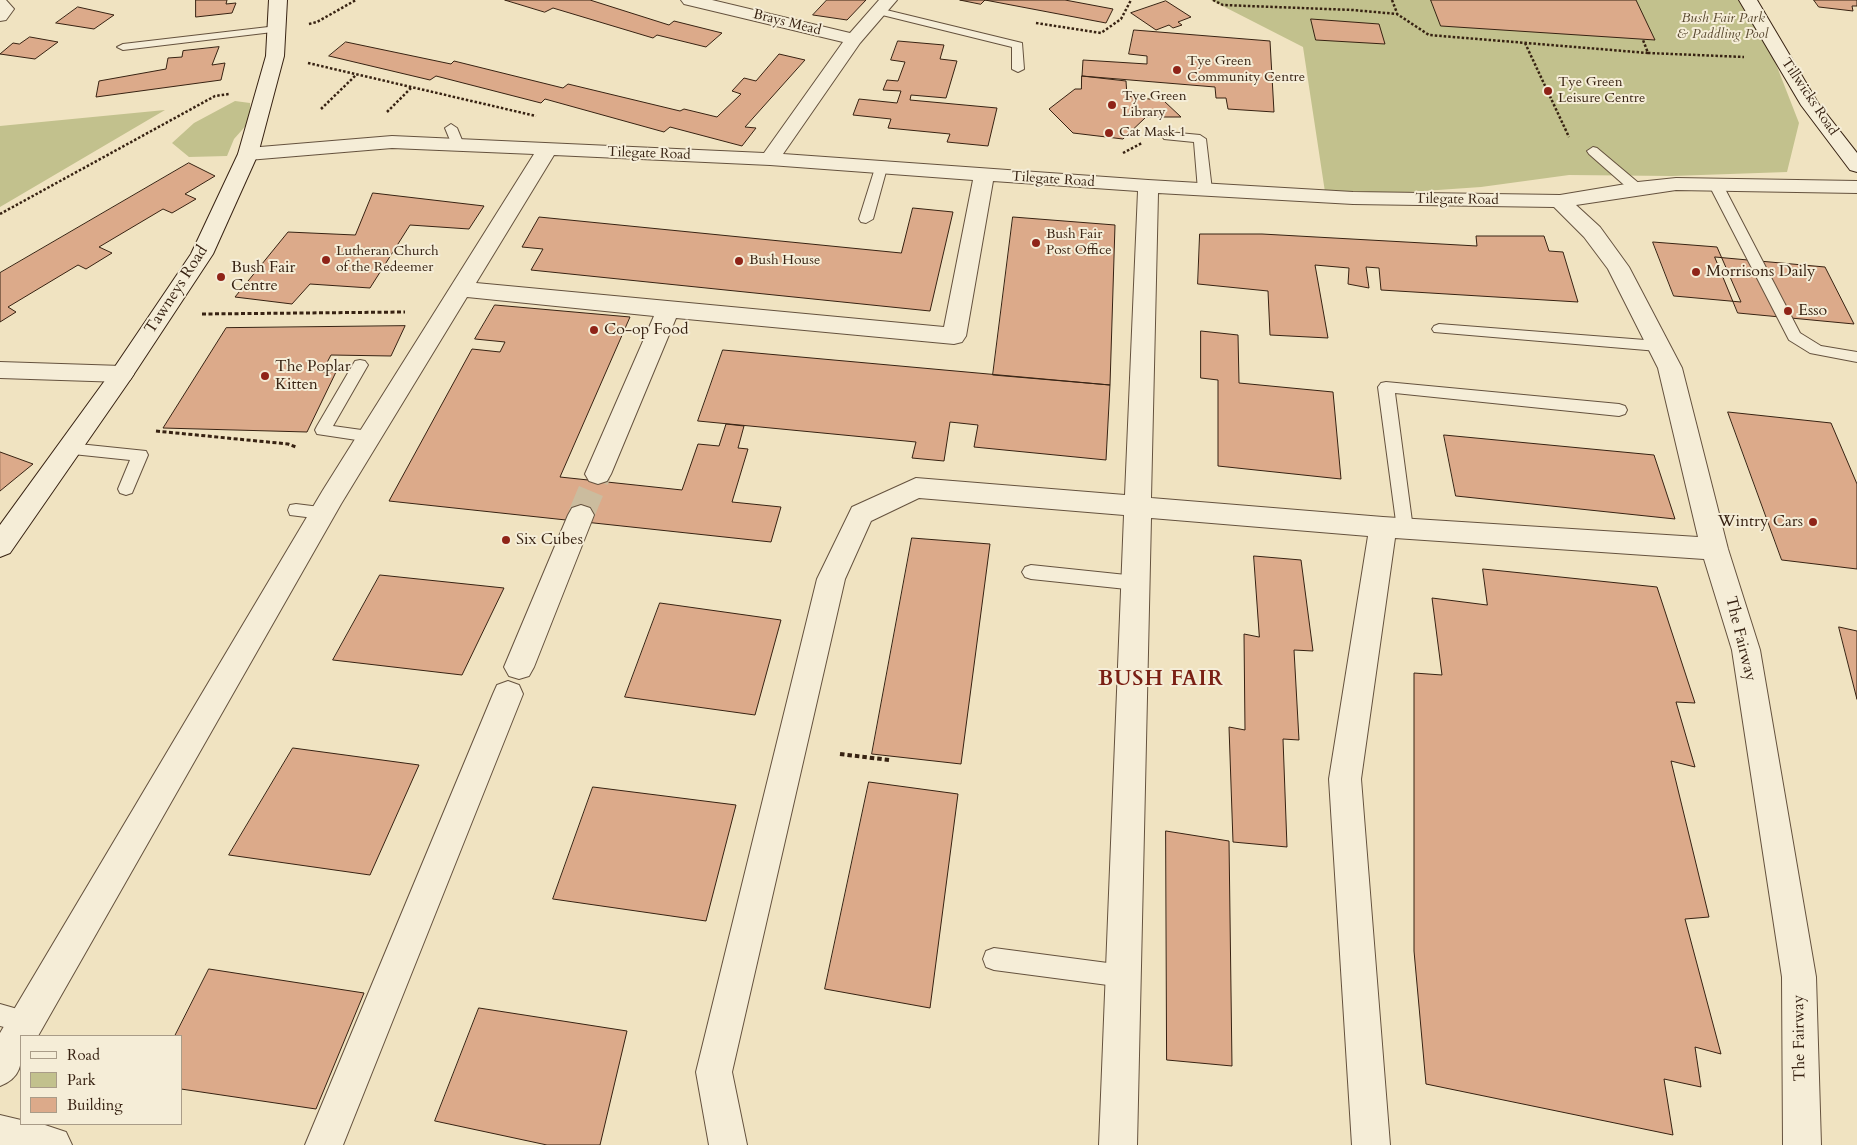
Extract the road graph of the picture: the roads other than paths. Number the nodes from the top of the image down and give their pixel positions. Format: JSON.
{"nodes":[{"id":1,"x":278,"y":0,"type":"edge"},
{"id":2,"x":690,"y":0,"type":"edge"},
{"id":3,"x":1748,"y":0,"type":"edge"},
{"id":4,"x":0,"y":4,"type":"edge"},
{"id":5,"x":883,"y":6,"type":"edge"},
{"id":6,"x":0,"y":16,"type":"edge"},
{"id":7,"x":276,"y":30,"type":"junction"},
{"id":8,"x":854,"y":39,"type":"junction"},
{"id":9,"x":123,"y":47,"type":"dead end"},
{"id":10,"x":1018,"y":68,"type":"dead end"},
{"id":11,"x":1168,"y":136,"type":"dead end"},
{"id":12,"x":547,"y":150,"type":"junction"},
{"id":13,"x":1594,"y":152,"type":"dead end"},
{"id":14,"x":248,"y":154,"type":"junction"},
{"id":15,"x":770,"y":159,"type":"junction"},
{"id":16,"x":1857,"y":166,"type":"edge"},
{"id":17,"x":881,"y":168,"type":"junction"},
{"id":18,"x":984,"y":175,"type":"junction"},
{"id":19,"x":1716,"y":185,"type":"junction"},
{"id":20,"x":1148,"y":186,"type":"junction"},
{"id":21,"x":1857,"y":187,"type":"edge"},
{"id":22,"x":1636,"y":188,"type":"junction"},
{"id":23,"x":1205,"y":190,"type":"junction"},
{"id":24,"x":1560,"y":201,"type":"junction"},
{"id":25,"x":866,"y":219,"type":"dead end"},
{"id":26,"x":461,"y":289,"type":"junction"},
{"id":27,"x":668,"y":310,"type":"junction"},
{"id":28,"x":1439,"y":329,"type":"dead end"},
{"id":29,"x":1658,"y":346,"type":"junction"},
{"id":30,"x":1857,"y":357,"type":"edge"},
{"id":31,"x":360,"y":365,"type":"dead end"},
{"id":32,"x":0,"y":370,"type":"edge"},
{"id":33,"x":122,"y":374,"type":"junction"},
{"id":34,"x":1619,"y":410,"type":"dead end"},
{"id":35,"x":370,"y":436,"type":"junction"},
{"id":36,"x":68,"y":449,"type":"junction"},
{"id":37,"x":598,"y":474,"type":"tunnel mouth"},
{"id":38,"x":126,"y":489,"type":"dead end"},
{"id":39,"x":1138,"y":506,"type":"junction"},
{"id":40,"x":581,"y":515,"type":"tunnel mouth"},
{"id":41,"x":1394,"y":528,"type":"junction"},
{"id":42,"x":0,"y":546,"type":"edge"},
{"id":43,"x":1714,"y":548,"type":"junction"},
{"id":44,"x":1031,"y":572,"type":"dead end"},
{"id":45,"x":1136,"y":583,"type":"junction"},
{"id":46,"x":994,"y":959,"type":"dead end"},
{"id":47,"x":1124,"y":976,"type":"junction"},
{"id":48,"x":14,"y":1018,"type":"edge"},
{"id":49,"x":0,"y":1068,"type":"edge"},
{"id":50,"x":0,"y":1134,"type":"edge"},
{"id":51,"x":53,"y":1145,"type":"edge"},
{"id":52,"x":324,"y":1145,"type":"edge"},
{"id":53,"x":728,"y":1145,"type":"edge"},
{"id":54,"x":1118,"y":1145,"type":"edge"},
{"id":55,"x":1371,"y":1145,"type":"edge"},
{"id":56,"x":1802,"y":1145,"type":"edge"}],
"edges":[{"from":1,"to":7,"type":"street","name":"Tawneys Road"},
{"from":2,"to":8,"type":"street","name":"Brays Mead"},
{"from":3,"to":16,"type":"street","name":"Tillwicks Road"},
{"from":4,"to":6,"type":"street"},
{"from":5,"to":8,"type":"street"},
{"from":5,"to":10,"type":"lane"},
{"from":7,"to":9,"type":"lane"},
{"from":7,"to":14,"type":"street","name":"Tawneys Road"},
{"from":8,"to":15,"type":"street"},
{"from":11,"to":23,"type":"lane"},
{"from":12,"to":14,"type":"street","name":"Tilegate Road"},
{"from":12,"to":15,"type":"street","name":"Tilegate Road"},
{"from":12,"to":26,"type":"street"},
{"from":13,"to":22,"type":"lane"},
{"from":14,"to":33,"type":"street","name":"Tawneys Road"},
{"from":15,"to":17,"type":"street","name":"Tilegate Road"},
{"from":17,"to":18,"type":"street","name":"Tilegate Road"},
{"from":17,"to":25,"type":"lane"},
{"from":18,"to":20,"type":"street","name":"Tilegate Road"},
{"from":18,"to":27,"type":"street"},
{"from":19,"to":21,"type":"street","name":"Tilegate Road"},
{"from":19,"to":22,"type":"street","name":"Tilegate Road"},
{"from":19,"to":30,"type":"lane"},
{"from":20,"to":23,"type":"street","name":"Tilegate Road"},
{"from":20,"to":39,"type":"street"},
{"from":22,"to":24,"type":"street","name":"Tilegate Road"},
{"from":23,"to":24,"type":"street","name":"Tilegate Road"},
{"from":24,"to":29,"type":"street","name":"The Fairway"},
{"from":26,"to":27,"type":"street"},
{"from":26,"to":35,"type":"street"},
{"from":27,"to":37,"type":"street"},
{"from":28,"to":29,"type":"lane"},
{"from":29,"to":43,"type":"street","name":"The Fairway"},
{"from":31,"to":35,"type":"lane"},
{"from":32,"to":33,"type":"street"},
{"from":33,"to":36,"type":"street","name":"Tawneys Road"},
{"from":34,"to":41,"type":"lane"},
{"from":35,"to":48,"type":"street"},
{"from":36,"to":38,"type":"lane"},
{"from":36,"to":42,"type":"street","name":"Tawneys Road"},
{"from":39,"to":41,"type":"street"},
{"from":39,"to":45,"type":"street"},
{"from":39,"to":53,"type":"street"},
{"from":40,"to":52,"type":"street"},
{"from":41,"to":43,"type":"street"},
{"from":41,"to":55,"type":"street"},
{"from":43,"to":56,"type":"street","name":"The Fairway"},
{"from":44,"to":45,"type":"lane"},
{"from":45,"to":47,"type":"street"},
{"from":46,"to":47,"type":"lane"},
{"from":47,"to":54,"type":"street"},
{"from":48,"to":49,"type":"street"},
{"from":50,"to":51,"type":"street"}]}
